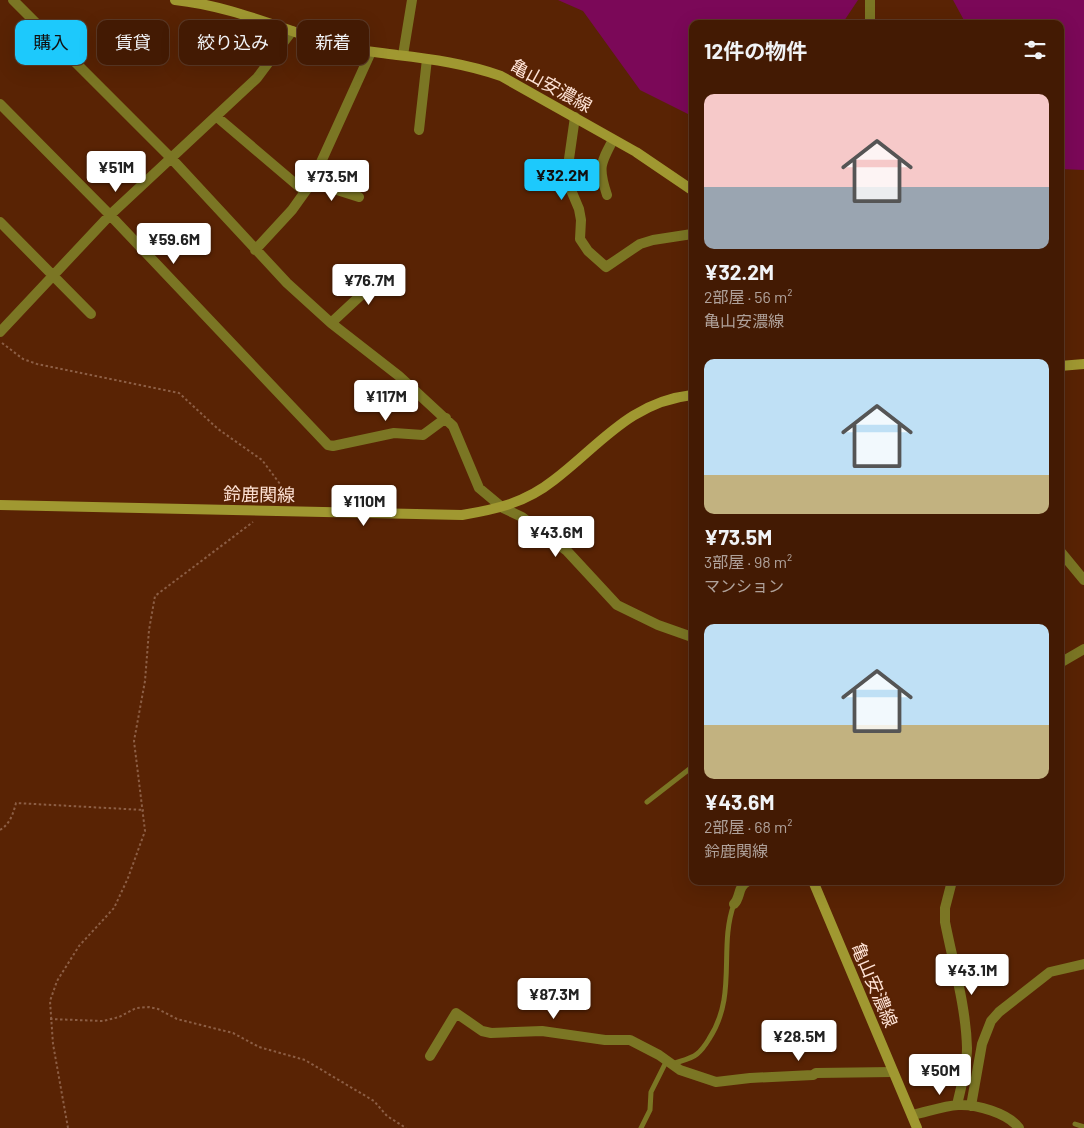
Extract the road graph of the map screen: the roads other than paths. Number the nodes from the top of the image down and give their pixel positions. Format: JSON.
{"nodes":[{"id":1,"x":13,"y":0,"type":"edge"},
{"id":2,"x":175,"y":0,"type":"edge"},
{"id":3,"x":412,"y":0,"type":"edge"},
{"id":4,"x":870,"y":0,"type":"edge"},
{"id":5,"x":870,"y":20,"type":"edge"},
{"id":6,"x":292,"y":31,"type":"junction"},
{"id":7,"x":371,"y":52,"type":"junction"},
{"id":8,"x":403,"y":56,"type":"junction"},
{"id":9,"x":427,"y":59,"type":"junction"},
{"id":10,"x":0,"y":104,"type":"edge"},
{"id":11,"x":217,"y":117,"type":"junction"},
{"id":12,"x":575,"y":117,"type":"junction"},
{"id":13,"x":419,"y":130,"type":"dead end"},
{"id":14,"x":613,"y":140,"type":"junction"},
{"id":15,"x":171,"y":158,"type":"junction"},
{"id":16,"x":312,"y":182,"type":"junction"},
{"id":17,"x":689,"y":188,"type":"edge"},
{"id":18,"x":304,"y":191,"type":"junction"},
{"id":19,"x":607,"y":195,"type":"dead end"},
{"id":20,"x":360,"y":197,"type":"dead end"},
{"id":21,"x":110,"y":215,"type":"junction"},
{"id":22,"x":0,"y":222,"type":"edge"},
{"id":23,"x":689,"y":234,"type":"edge"},
{"id":24,"x":255,"y":250,"type":"junction"},
{"id":25,"x":389,"y":269,"type":"dead end"},
{"id":26,"x":52,"y":275,"type":"junction"},
{"id":27,"x":90,"y":314,"type":"dead end"},
{"id":28,"x":331,"y":322,"type":"junction"},
{"id":29,"x":0,"y":332,"type":"edge"},
{"id":30,"x":1084,"y":364,"type":"edge"},
{"id":31,"x":1064,"y":366,"type":"edge"},
{"id":32,"x":689,"y":396,"type":"edge"},
{"id":33,"x":446,"y":418,"type":"junction"},
{"id":34,"x":0,"y":505,"type":"edge"},
{"id":35,"x":502,"y":508,"type":"junction"},
{"id":36,"x":1064,"y":555,"type":"edge"},
{"id":37,"x":1084,"y":580,"type":"edge"},
{"id":38,"x":689,"y":636,"type":"edge"},
{"id":39,"x":1084,"y":649,"type":"edge"},
{"id":40,"x":1064,"y":661,"type":"edge"},
{"id":41,"x":689,"y":769,"type":"edge"},
{"id":42,"x":647,"y":802,"type":"dead end"},
{"id":43,"x":744,"y":885,"type":"edge"},
{"id":44,"x":815,"y":885,"type":"edge"},
{"id":45,"x":951,"y":885,"type":"edge"},
{"id":46,"x":734,"y":904,"type":"joint"},
{"id":47,"x":1084,"y":964,"type":"edge"},
{"id":48,"x":430,"y":1056,"type":"dead end"},
{"id":49,"x":669,"y":1062,"type":"junction"},
{"id":50,"x":893,"y":1072,"type":"junction"},
{"id":51,"x":957,"y":1105,"type":"junction"},
{"id":52,"x":971,"y":1106,"type":"junction"},
{"id":53,"x":912,"y":1115,"type":"junction"},
{"id":54,"x":1075,"y":1124,"type":"dead end"},
{"id":55,"x":1084,"y":1127,"type":"edge"},
{"id":56,"x":640,"y":1128,"type":"edge"},
{"id":57,"x":917,"y":1128,"type":"edge"},
{"id":58,"x":1019,"y":1128,"type":"edge"}],
"edges":[{"from":1,"to":15,"type":"street"},
{"from":2,"to":6,"type":"main road","name":"亀山安濃線"},
{"from":3,"to":8,"type":"street"},
{"from":4,"to":5,"type":"street"},
{"from":6,"to":7,"type":"main road","name":"亀山安濃線"},
{"from":6,"to":11,"type":"street"},
{"from":7,"to":8,"type":"main road","name":"亀山安濃線"},
{"from":7,"to":16,"type":"street"},
{"from":8,"to":9,"type":"main road","name":"亀山安濃線"},
{"from":9,"to":12,"type":"main road","name":"亀山安濃線"},
{"from":9,"to":13,"type":"street"},
{"from":10,"to":21,"type":"street"},
{"from":11,"to":15,"type":"street"},
{"from":11,"to":18,"type":"street"},
{"from":12,"to":14,"type":"main road","name":"亀山安濃線"},
{"from":12,"to":23,"type":"street"},
{"from":14,"to":17,"type":"main road","name":"亀山安濃線"},
{"from":14,"to":19,"type":"street"},
{"from":15,"to":21,"type":"street"},
{"from":15,"to":24,"type":"street"},
{"from":16,"to":18,"type":"street"},
{"from":16,"to":20,"type":"street"},
{"from":18,"to":24,"type":"street"},
{"from":21,"to":26,"type":"street"},
{"from":21,"to":33,"type":"street"},
{"from":22,"to":26,"type":"street"},
{"from":24,"to":28,"type":"street"},
{"from":25,"to":28,"type":"street"},
{"from":26,"to":27,"type":"street"},
{"from":26,"to":29,"type":"street"},
{"from":28,"to":33,"type":"street"},
{"from":30,"to":31,"type":"main road"},
{"from":32,"to":35,"type":"main road","name":"鈴鹿関線"},
{"from":33,"to":35,"type":"street"},
{"from":34,"to":35,"type":"main road","name":"鈴鹿関線"},
{"from":35,"to":38,"type":"street"},
{"from":36,"to":37,"type":"street"},
{"from":39,"to":40,"type":"street"},
{"from":41,"to":42,"type":"lane"},
{"from":43,"to":46,"type":"street"},
{"from":44,"to":50,"type":"main road","name":"亀山安濃線"},
{"from":45,"to":51,"type":"street"},
{"from":46,"to":49,"type":"lane"},
{"from":47,"to":52,"type":"street"},
{"from":48,"to":49,"type":"street"},
{"from":49,"to":50,"type":"street"},
{"from":49,"to":56,"type":"lane"},
{"from":50,"to":53,"type":"main road","name":"亀山安濃線"},
{"from":51,"to":52,"type":"street"},
{"from":51,"to":53,"type":"street"},
{"from":52,"to":58,"type":"street"},
{"from":53,"to":57,"type":"main road","name":"亀山安濃線"},
{"from":54,"to":55,"type":"lane"}]}
